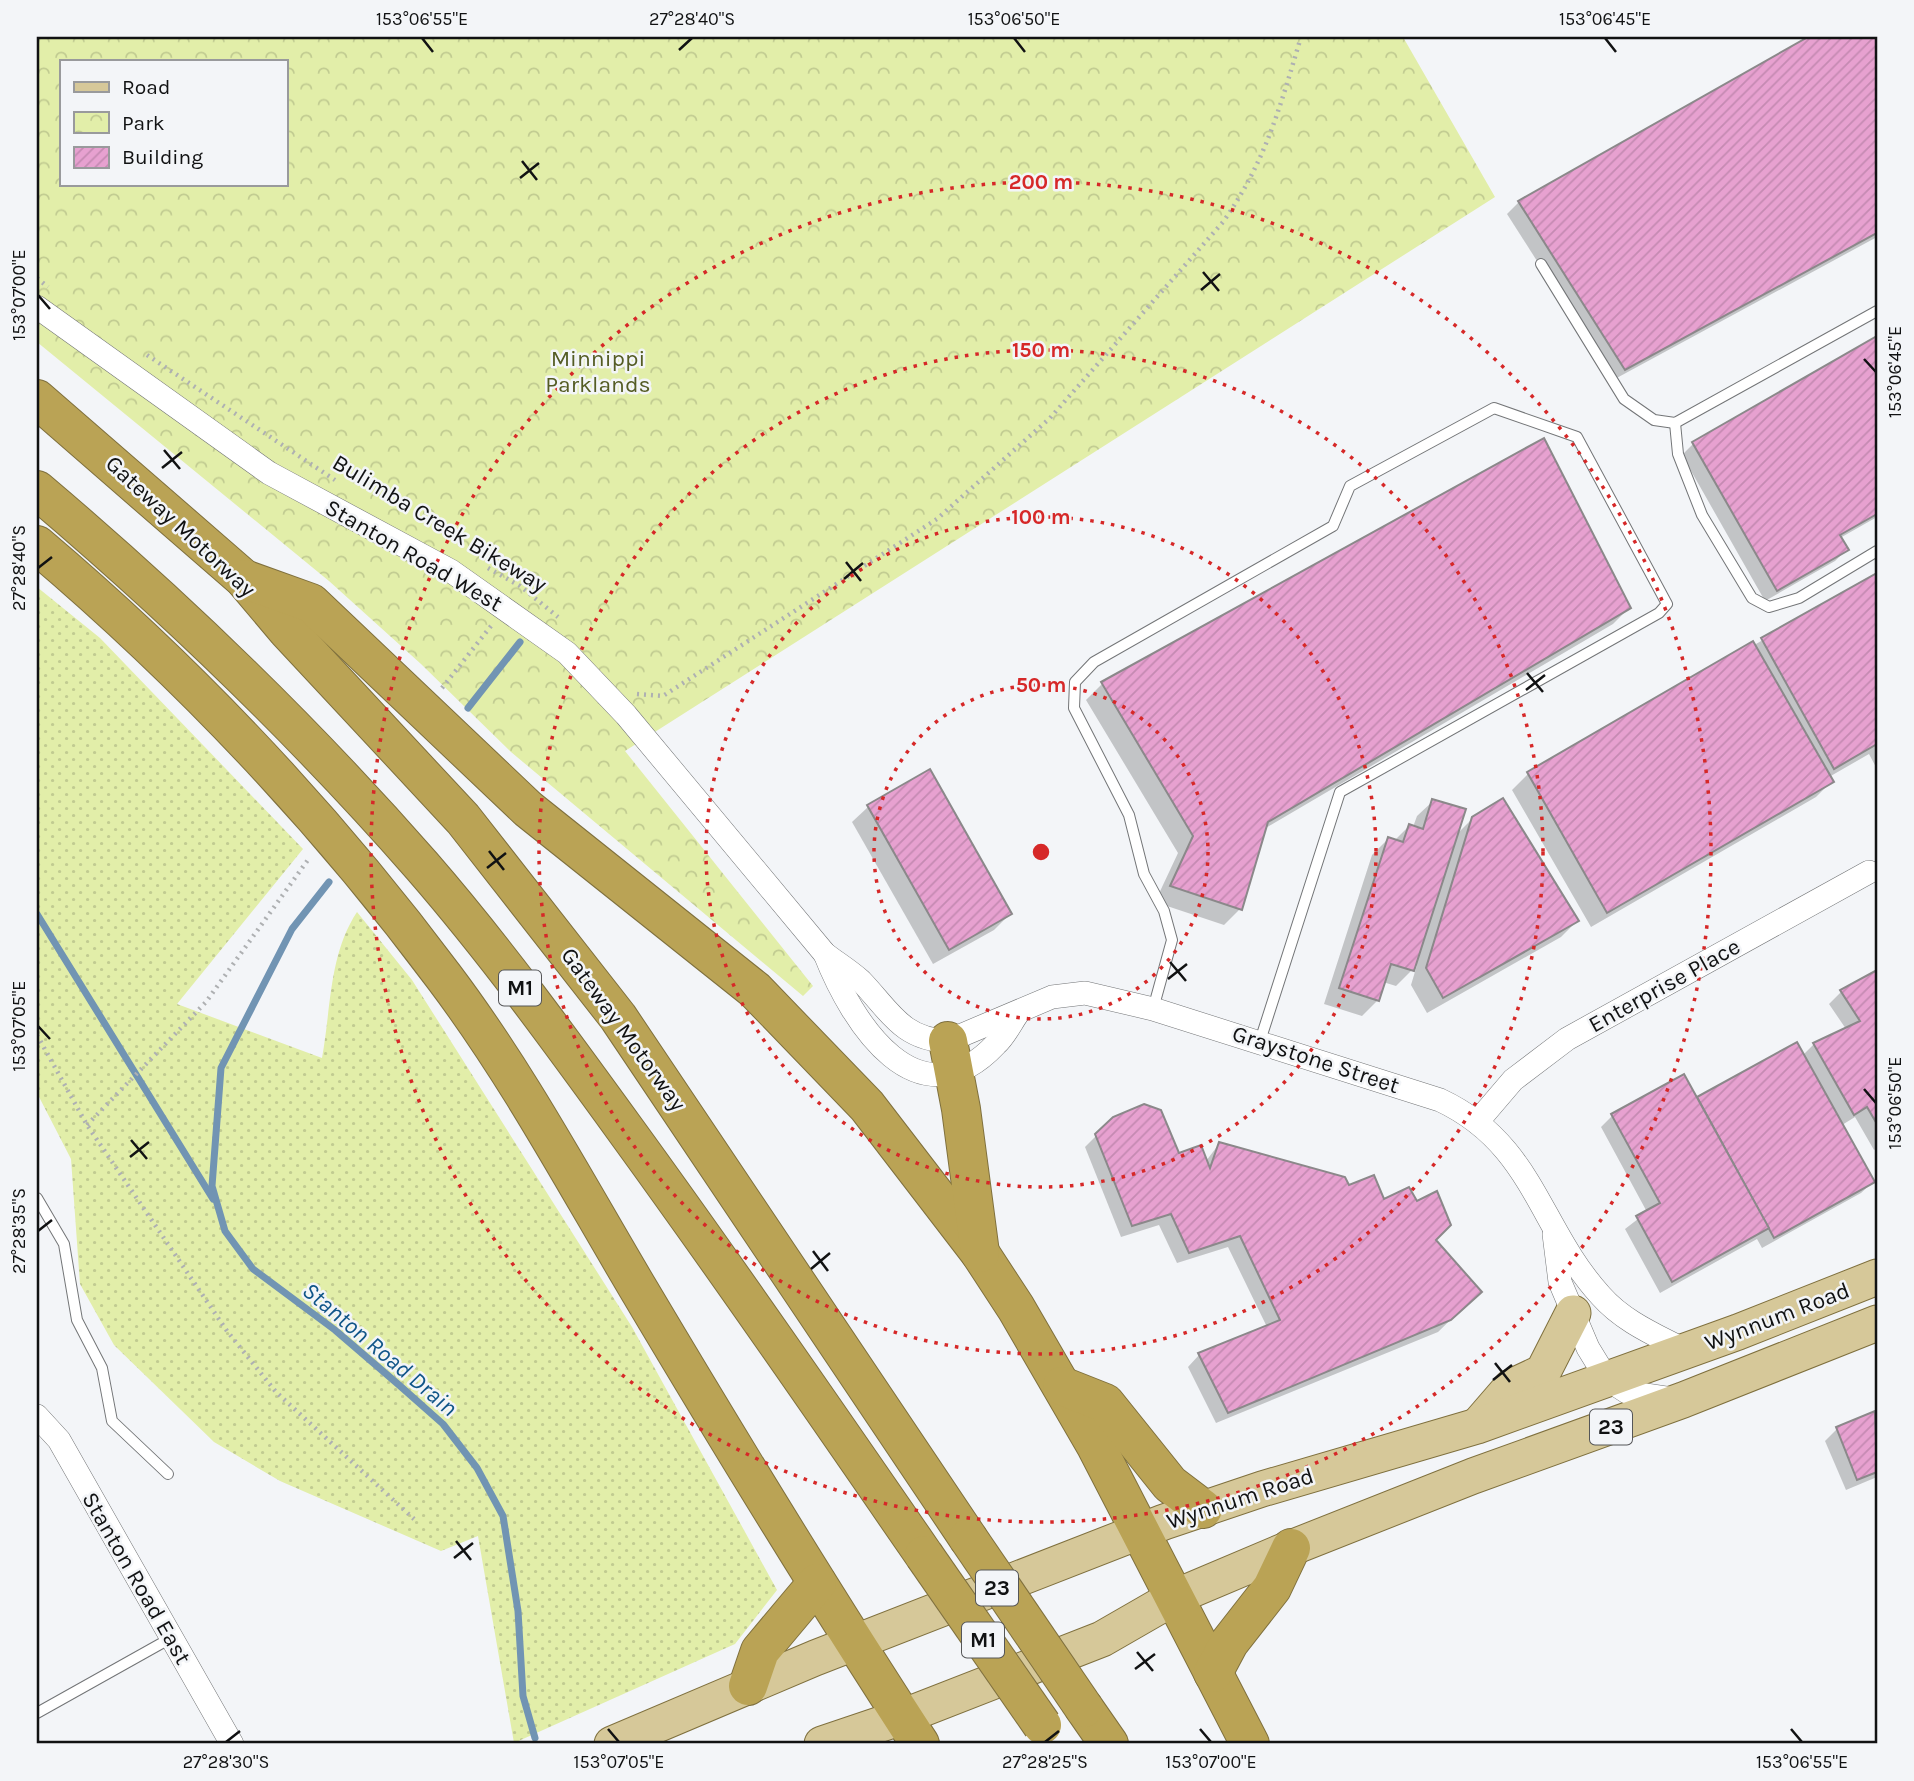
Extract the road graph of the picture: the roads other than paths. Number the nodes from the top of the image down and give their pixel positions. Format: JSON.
{"nodes":[{"id":1,"x":1541,"y":264,"type":"dead end"},
{"id":2,"x":37,"y":307,"type":"edge"},
{"id":3,"x":1877,"y":311,"type":"edge"},
{"id":4,"x":37,"y":399,"type":"edge"},
{"id":5,"x":1675,"y":423,"type":"junction"},
{"id":6,"x":37,"y":490,"type":"edge"},
{"id":7,"x":37,"y":545,"type":"edge"},
{"id":8,"x":1877,"y":551,"type":"edge"},
{"id":9,"x":244,"y":579,"type":"junction"},
{"id":10,"x":1868,"y":872,"type":"dead end"},
{"id":11,"x":825,"y":954,"type":"junction"},
{"id":12,"x":1153,"y":1009,"type":"junction"},
{"id":13,"x":1018,"y":1013,"type":"junction"},
{"id":14,"x":1260,"y":1041,"type":"junction"},
{"id":15,"x":951,"y":1056,"type":"junction"},
{"id":16,"x":1478,"y":1121,"type":"junction"},
{"id":17,"x":37,"y":1198,"type":"edge"},
{"id":18,"x":1554,"y":1234,"type":"junction"},
{"id":19,"x":980,"y":1253,"type":"junction"},
{"id":20,"x":1877,"y":1277,"type":"edge"},
{"id":21,"x":1573,"y":1313,"type":"junction"},
{"id":22,"x":1877,"y":1323,"type":"edge"},
{"id":23,"x":1686,"y":1351,"type":"junction"},
{"id":24,"x":1607,"y":1380,"type":"junction"},
{"id":25,"x":1062,"y":1386,"type":"junction"},
{"id":26,"x":1683,"y":1400,"type":"junction"},
{"id":27,"x":37,"y":1416,"type":"edge"},
{"id":28,"x":1477,"y":1426,"type":"junction"},
{"id":29,"x":168,"y":1474,"type":"dead end"},
{"id":30,"x":1203,"y":1509,"type":"junction"},
{"id":31,"x":1140,"y":1531,"type":"junction"},
{"id":32,"x":1291,"y":1548,"type":"junction"},
{"id":33,"x":817,"y":1583,"type":"junction"},
{"id":34,"x":1175,"y":1597,"type":"junction"},
{"id":35,"x":171,"y":1638,"type":"junction"},
{"id":36,"x":855,"y":1644,"type":"junction"},
{"id":37,"x":1213,"y":1673,"type":"junction"},
{"id":38,"x":748,"y":1686,"type":"junction"},
{"id":39,"x":37,"y":1713,"type":"edge"},
{"id":40,"x":911,"y":1731,"type":"edge"},
{"id":41,"x":1048,"y":1735,"type":"edge"},
{"id":42,"x":232,"y":1744,"type":"edge"},
{"id":43,"x":612,"y":1744,"type":"edge"},
{"id":44,"x":822,"y":1744,"type":"edge"},
{"id":45,"x":1109,"y":1744,"type":"edge"},
{"id":46,"x":1250,"y":1744,"type":"edge"}],
"edges":[{"from":1,"to":5,"type":"lane"},
{"from":2,"to":11,"type":"street","name":"Stanton Road West"},
{"from":3,"to":5,"type":"lane"},
{"from":4,"to":9,"type":"highway","name":"Gateway Motorway","number":"M1"},
{"from":5,"to":8,"type":"lane"},
{"from":6,"to":41,"type":"highway","number":"M1","bridge":true},
{"from":7,"to":33,"type":"highway"},
{"from":9,"to":19,"type":"highway"},
{"from":9,"to":45,"type":"highway","name":"Gateway Motorway","number":"M1","bridge":true},
{"from":10,"to":16,"type":"street","name":"Enterprise Place"},
{"from":11,"to":15,"type":"street","name":"Stanton Road West"},
{"from":11,"to":15,"type":"street","name":"Stanton Road West"},
{"from":12,"to":13,"type":"street","name":"Graystone Street"},
{"from":12,"to":14,"type":"street","name":"Graystone Street"},
{"from":12,"to":14,"type":"lane"},
{"from":13,"to":15,"type":"street","name":"Graystone Street"},
{"from":13,"to":15,"type":"street"},
{"from":14,"to":16,"type":"street","name":"Graystone Street"},
{"from":15,"to":19,"type":"highway"},
{"from":16,"to":18,"type":"street","name":"Graystone Street"},
{"from":17,"to":29,"type":"lane"},
{"from":18,"to":21,"type":"street","name":"Graystone Street"},
{"from":18,"to":23,"type":"street","name":"Graystone Street"},
{"from":19,"to":25,"type":"highway"},
{"from":20,"to":23,"type":"main road","name":"Wynnum Road","number":"23"},
{"from":21,"to":24,"type":"street","name":"Graystone Street"},
{"from":21,"to":28,"type":"main road"},
{"from":22,"to":26,"type":"main road","name":"Wynnum Road","number":"23"},
{"from":23,"to":24,"type":"main road","name":"Wynnum Road","number":"23"},
{"from":24,"to":26,"type":"street"},
{"from":24,"to":28,"type":"main road","name":"Wynnum Road","number":"23"},
{"from":25,"to":30,"type":"highway"},
{"from":25,"to":31,"type":"highway"},
{"from":26,"to":32,"type":"main road","name":"Wynnum Road","number":"23"},
{"from":27,"to":35,"type":"street","name":"Stanton Road East"},
{"from":28,"to":30,"type":"main road","name":"Wynnum Road","number":"23"},
{"from":30,"to":31,"type":"main road","name":"Wynnum Road","number":"23"},
{"from":31,"to":34,"type":"highway"},
{"from":31,"to":36,"type":"main road","name":"Wynnum Road","number":"23"},
{"from":32,"to":34,"type":"main road","name":"Wynnum Road","number":"23"},
{"from":32,"to":37,"type":"highway"},
{"from":33,"to":36,"type":"highway"},
{"from":33,"to":38,"type":"highway"},
{"from":34,"to":37,"type":"highway"},
{"from":34,"to":40,"type":"main road","name":"Wynnum Road","number":"23"},
{"from":35,"to":39,"type":"lane"},
{"from":35,"to":42,"type":"street","name":"Stanton Road East"},
{"from":36,"to":38,"type":"main road","name":"Wynnum Road","number":"23"},
{"from":36,"to":40,"type":"highway"},
{"from":37,"to":46,"type":"highway"},
{"from":38,"to":43,"type":"main road","name":"Wynnum Road","number":"23"},
{"from":40,"to":44,"type":"main road","name":"Wynnum Road","number":"23"}]}
